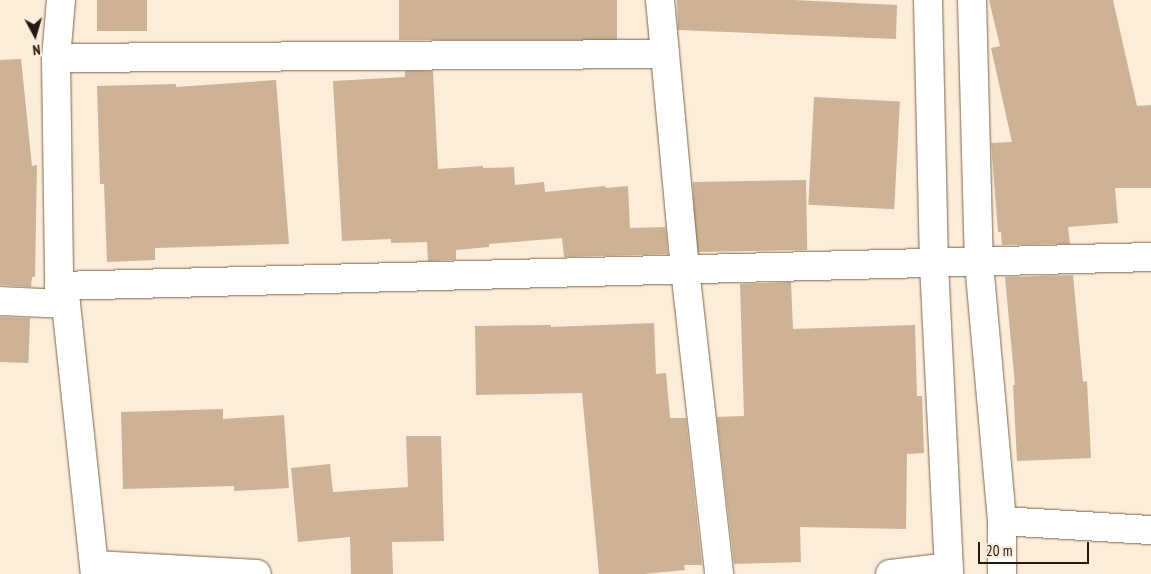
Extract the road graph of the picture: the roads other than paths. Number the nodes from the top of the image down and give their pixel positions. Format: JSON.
{"nodes":[{"id":1,"x":61,"y":0,"type":"edge"},
{"id":2,"x":660,"y":0,"type":"edge"},
{"id":3,"x":928,"y":0,"type":"edge"},
{"id":4,"x":972,"y":0,"type":"edge"},
{"id":5,"x":665,"y":54,"type":"junction"},
{"id":6,"x":56,"y":58,"type":"junction"},
{"id":7,"x":1151,"y":257,"type":"edge"},
{"id":8,"x":979,"y":263,"type":"junction"},
{"id":9,"x":934,"y":264,"type":"junction"},
{"id":10,"x":685,"y":269,"type":"junction"},
{"id":11,"x":62,"y":295,"type":"junction"},
{"id":12,"x":0,"y":301,"type":"edge"},
{"id":13,"x":1002,"y":521,"type":"junction"},
{"id":14,"x":1151,"y":530,"type":"edge"},
{"id":15,"x":96,"y":570,"type":"edge"},
{"id":16,"x":949,"y":571,"type":"edge"},
{"id":17,"x":256,"y":574,"type":"edge"},
{"id":18,"x":719,"y":574,"type":"edge"},
{"id":19,"x":890,"y":574,"type":"edge"},
{"id":20,"x":1002,"y":574,"type":"edge"}],
"edges":[{"from":1,"to":6,"type":"street"},
{"from":2,"to":5,"type":"street"},
{"from":3,"to":9,"type":"street"},
{"from":4,"to":8,"type":"street"},
{"from":5,"to":6,"type":"street"},
{"from":5,"to":10,"type":"street"},
{"from":6,"to":11,"type":"street"},
{"from":7,"to":8,"type":"street"},
{"from":8,"to":9,"type":"street"},
{"from":8,"to":13,"type":"street"},
{"from":9,"to":10,"type":"street"},
{"from":9,"to":16,"type":"street"},
{"from":10,"to":11,"type":"street"},
{"from":10,"to":18,"type":"street"},
{"from":11,"to":12,"type":"street"},
{"from":11,"to":15,"type":"street"},
{"from":13,"to":14,"type":"street"},
{"from":13,"to":20,"type":"street"},
{"from":15,"to":17,"type":"street"},
{"from":16,"to":19,"type":"street"}]}
